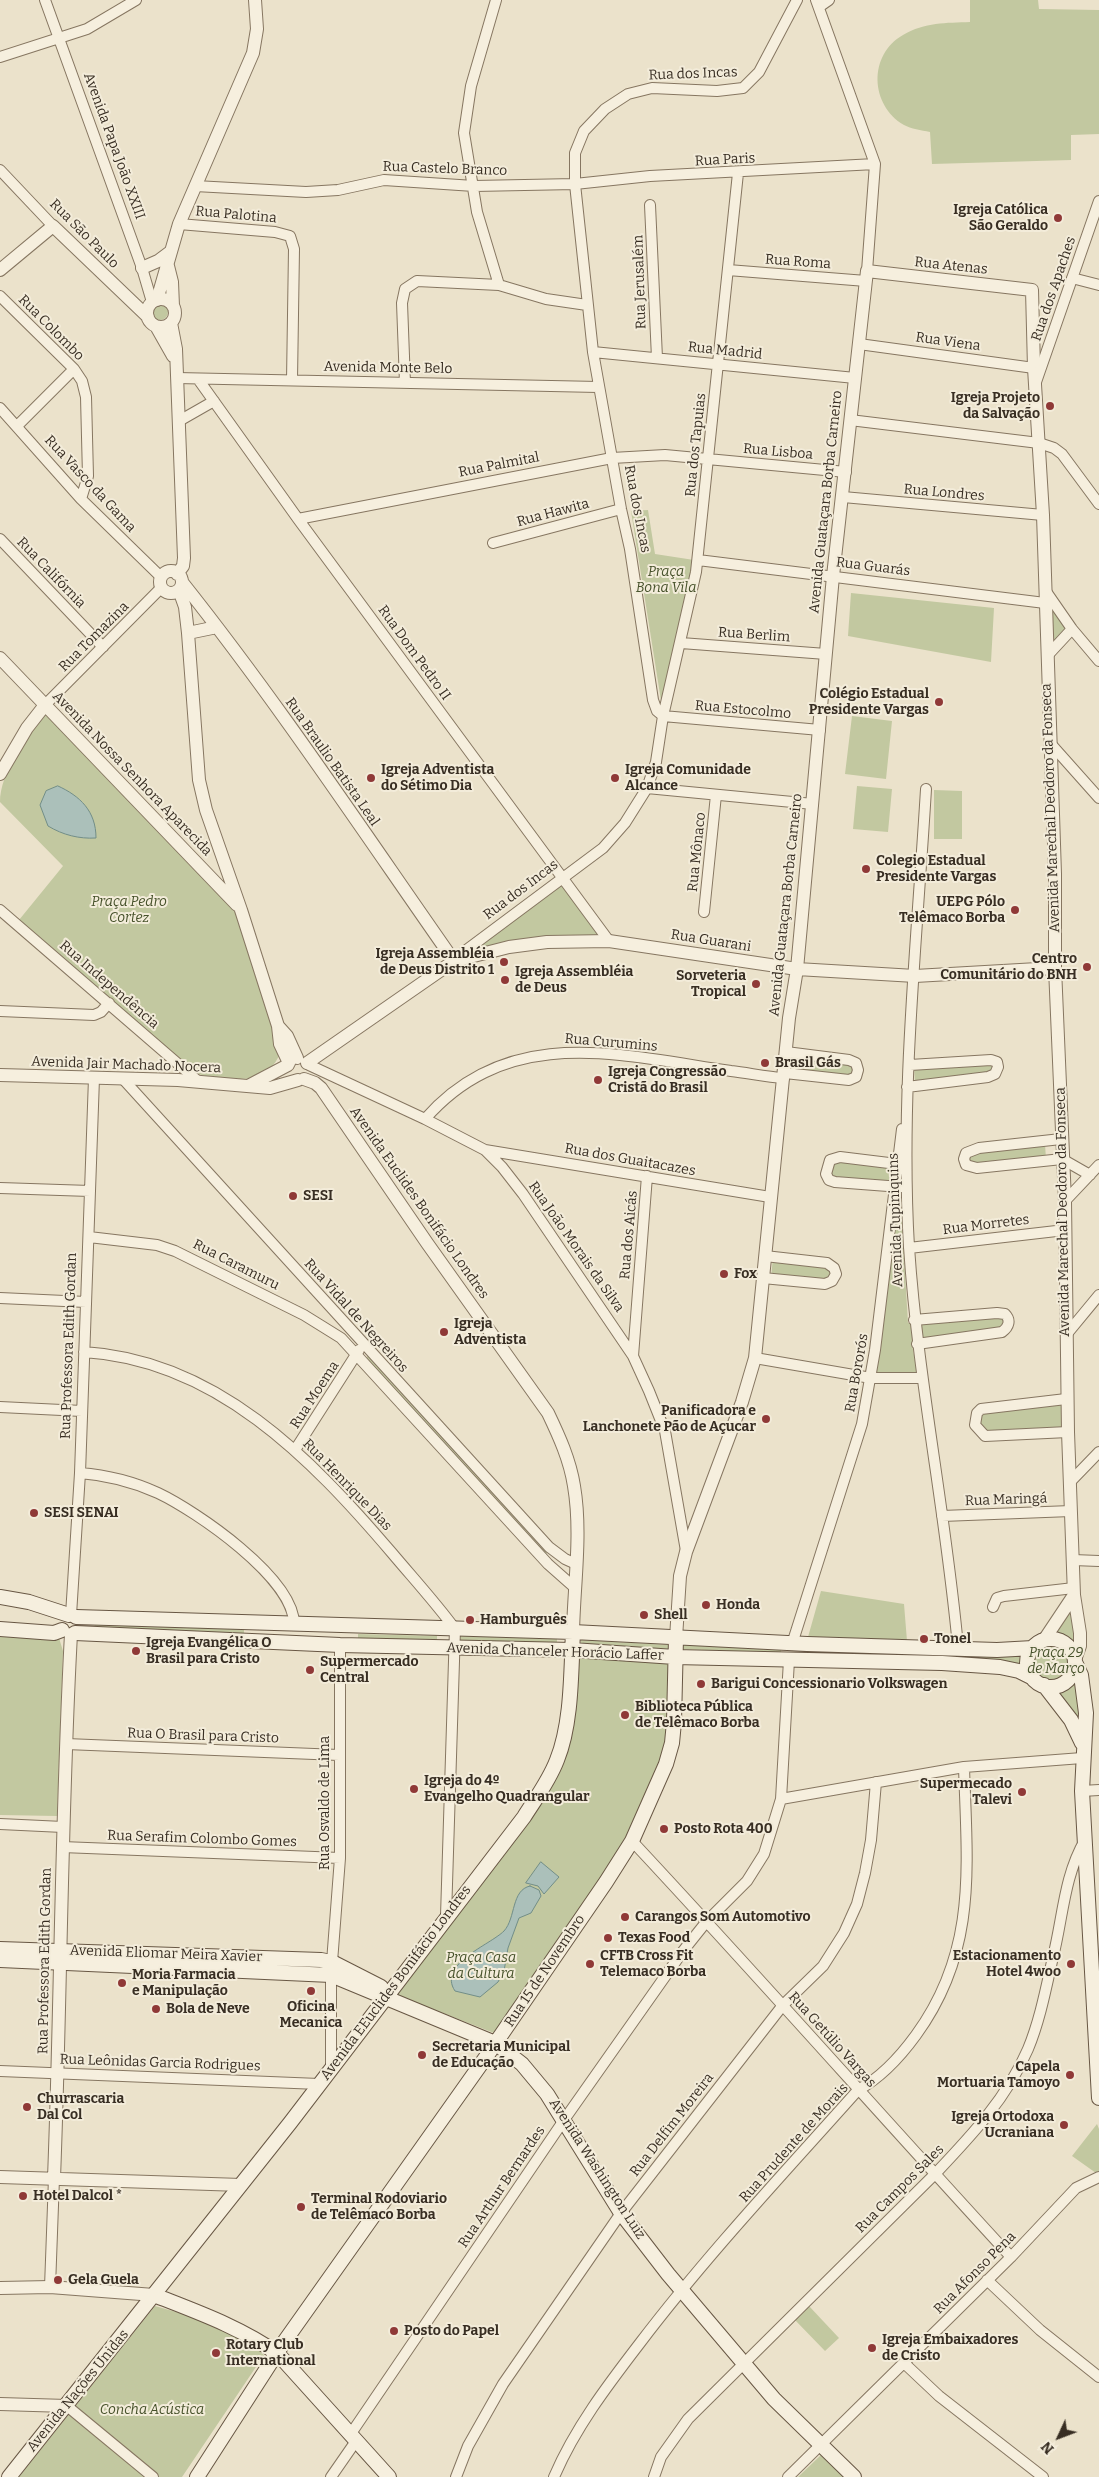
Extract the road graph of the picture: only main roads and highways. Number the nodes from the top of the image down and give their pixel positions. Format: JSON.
{"nodes":[{"id":1,"x":0,"y":1597,"type":"edge"},
{"id":2,"x":72,"y":1616,"type":"junction"},
{"id":3,"x":0,"y":1629,"type":"edge"},
{"id":4,"x":573,"y":1632,"type":"junction"},
{"id":5,"x":70,"y":1633,"type":"junction"},
{"id":6,"x":676,"y":1638,"type":"junction"},
{"id":7,"x":1039,"y":1644,"type":"junction"},
{"id":8,"x":572,"y":1650,"type":"junction"},
{"id":9,"x":675,"y":1657,"type":"junction"},
{"id":10,"x":1075,"y":1661,"type":"junction"},
{"id":11,"x":1038,"y":1682,"type":"junction"},
{"id":12,"x":1082,"y":1751,"type":"junction"},
{"id":13,"x":0,"y":1948,"type":"edge"},
{"id":14,"x":62,"y":1956,"type":"junction"},
{"id":15,"x":0,"y":1960,"type":"edge"},
{"id":16,"x":331,"y":1968,"type":"joint"},
{"id":17,"x":387,"y":1996,"type":"junction"},
{"id":18,"x":495,"y":2043,"type":"junction"},
{"id":19,"x":1099,"y":2098,"type":"edge"},
{"id":20,"x":150,"y":2299,"type":"junction"},
{"id":21,"x":280,"y":2350,"type":"junction"},
{"id":22,"x":9,"y":2477,"type":"edge"},
{"id":23,"x":197,"y":2477,"type":"edge"},
{"id":24,"x":389,"y":2477,"type":"edge"},
{"id":25,"x":854,"y":2477,"type":"edge"}],
"edges":[{"from":1,"to":2,"type":"main road","name":"Avenida Chanceler Horácio Laffer"},
{"from":2,"to":4,"type":"main road","name":"Avenida Chanceler Horácio Laffer"},
{"from":2,"to":5,"type":"main road"},
{"from":3,"to":5,"type":"main road","name":"Avenida Chanceler Horácio Laffer"},
{"from":4,"to":6,"type":"main road","name":"Avenida Chanceler Horácio Laffer"},
{"from":4,"to":8,"type":"main road","name":"Avenida EEuclides Bonifácio Londres"},
{"from":5,"to":8,"type":"main road","name":"Avenida Chanceler Horácio Laffer"},
{"from":6,"to":7,"type":"main road","name":"Avenida Chanceler Horácio Laffer"},
{"from":6,"to":9,"type":"main road","name":"Rua 15 de Novembro"},
{"from":7,"to":10,"type":"main road"},
{"from":7,"to":11,"type":"main road"},
{"from":8,"to":9,"type":"main road","name":"Avenida Chanceler Horácio Laffer"},
{"from":8,"to":17,"type":"main road","name":"Avenida EEuclides Bonifácio Londres"},
{"from":9,"to":11,"type":"main road","name":"Avenida Chanceler Horácio Laffer"},
{"from":9,"to":18,"type":"main road","name":"Rua 15 de Novembro"},
{"from":10,"to":11,"type":"main road"},
{"from":10,"to":12,"type":"main road"},
{"from":11,"to":12,"type":"main road"},
{"from":12,"to":19,"type":"main road"},
{"from":13,"to":14,"type":"main road","name":"Avenida Eliomar Meira Xavier"},
{"from":14,"to":15,"type":"main road","name":"Avenida Eliomar Meira Xavier"},
{"from":14,"to":16,"type":"main road","name":"Avenida Eliomar Meira Xavier"},
{"from":16,"to":17,"type":"main road","name":"Avenida Washington Luiz"},
{"from":17,"to":18,"type":"main road","name":"Avenida Washington Luiz"},
{"from":17,"to":20,"type":"main road","name":"Avenida EEuclides Bonifácio Londres"},
{"from":18,"to":21,"type":"main road","name":"Rua 15 de Novembro"},
{"from":18,"to":25,"type":"main road","name":"Avenida Washington Luiz"},
{"from":20,"to":21,"type":"main road"},
{"from":20,"to":22,"type":"main road","name":"Avenida Nações Unidas"},
{"from":21,"to":23,"type":"main road"},
{"from":21,"to":24,"type":"main road"}]}
